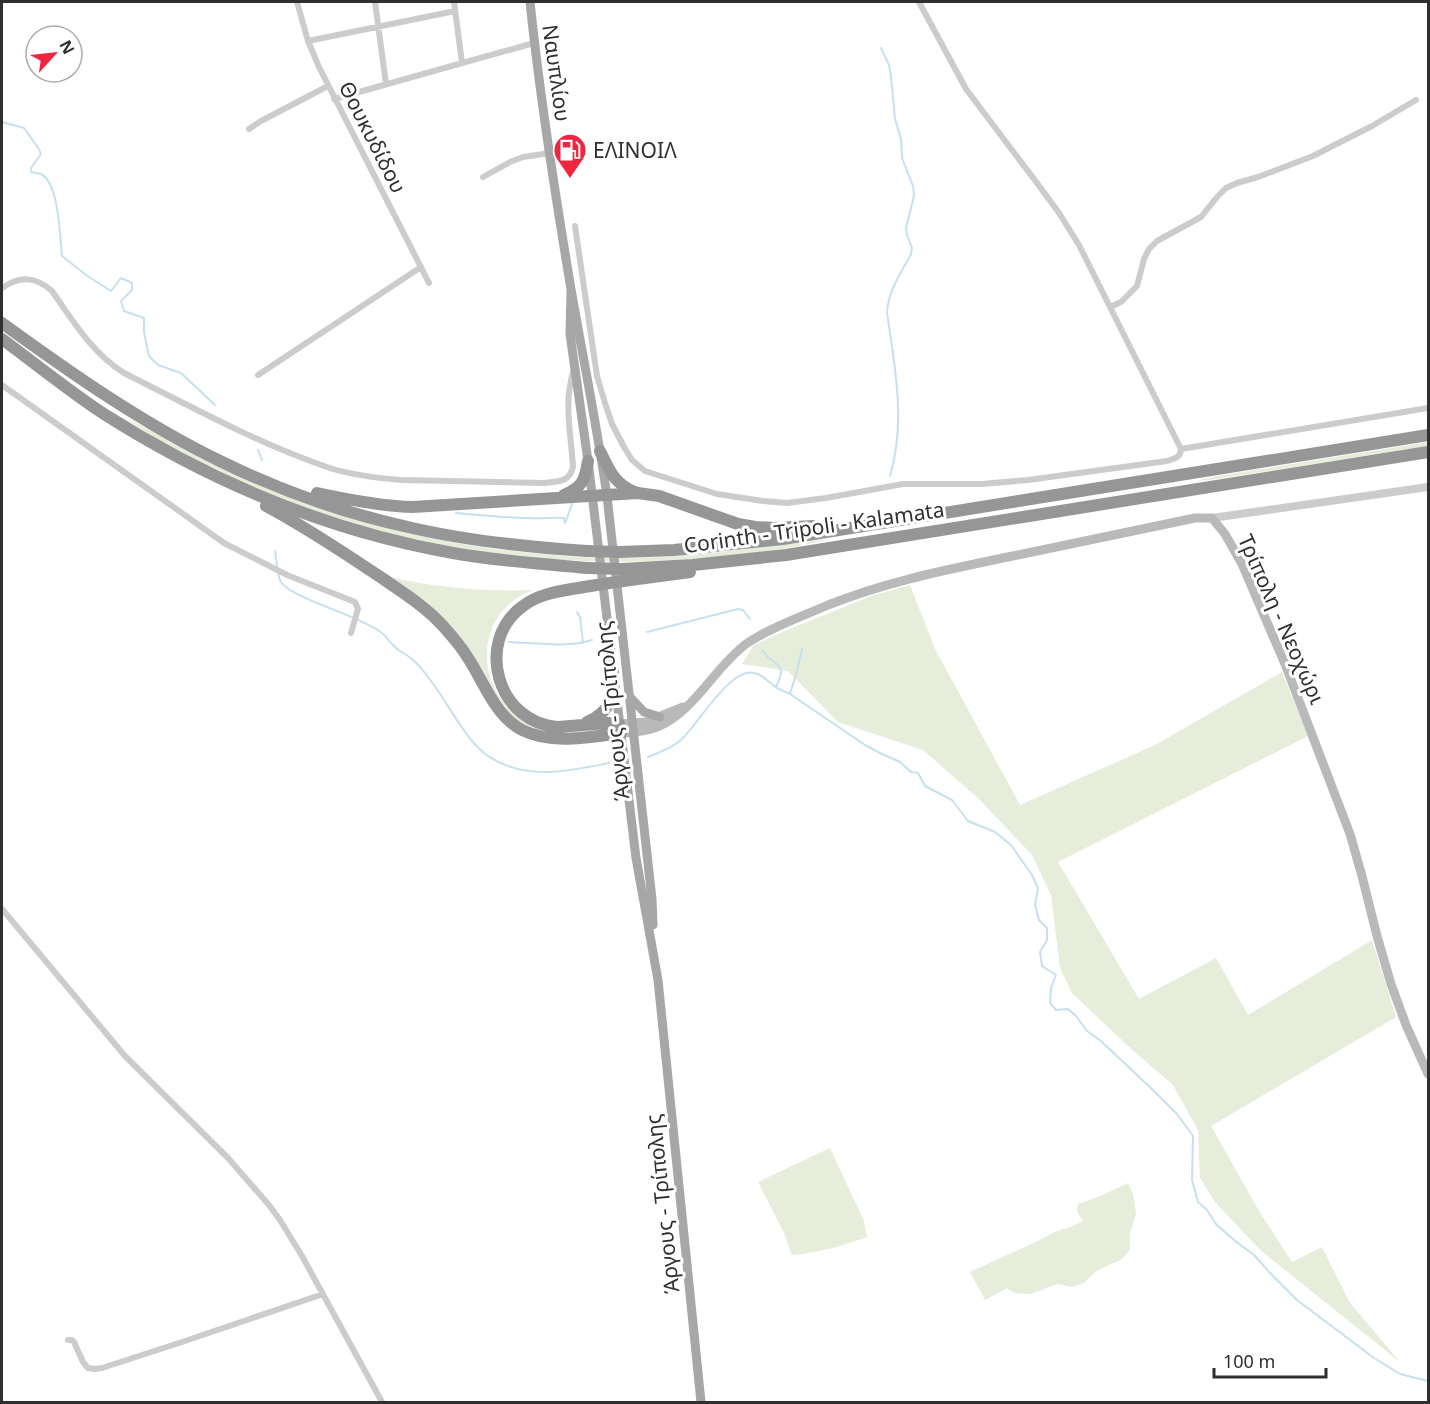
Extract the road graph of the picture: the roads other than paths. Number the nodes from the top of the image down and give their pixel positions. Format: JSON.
{"nodes":[{"id":1,"x":297,"y":2,"type":"edge"},
{"id":2,"x":375,"y":2,"type":"edge"},
{"id":3,"x":454,"y":2,"type":"edge"},
{"id":4,"x":530,"y":2,"type":"edge"},
{"id":5,"x":919,"y":2,"type":"edge"},
{"id":6,"x":455,"y":11,"type":"junction"},
{"id":7,"x":378,"y":27,"type":"junction"},
{"id":8,"x":308,"y":41,"type":"junction"},
{"id":9,"x":534,"y":42,"type":"junction"},
{"id":10,"x":462,"y":63,"type":"junction"},
{"id":11,"x":386,"y":84,"type":"junction"},
{"id":12,"x":328,"y":86,"type":"junction"},
{"id":13,"x":334,"y":99,"type":"junction"},
{"id":14,"x":1416,"y":100,"type":"dead end"},
{"id":15,"x":249,"y":129,"type":"dead end"},
{"id":16,"x":550,"y":153,"type":"junction"},
{"id":17,"x":483,"y":177,"type":"dead end"},
{"id":18,"x":575,"y":226,"type":"dead end"},
{"id":19,"x":421,"y":267,"type":"junction"},
{"id":20,"x":429,"y":283,"type":"dead end"},
{"id":21,"x":2,"y":288,"type":"edge"},
{"id":22,"x":571,"y":291,"type":"junction"},
{"id":23,"x":1110,"y":308,"type":"junction"},
{"id":24,"x":2,"y":323,"type":"edge"},
{"id":25,"x":2,"y":339,"type":"edge"},
{"id":26,"x":575,"y":366,"type":"junction"},
{"id":27,"x":258,"y":375,"type":"dead end"},
{"id":28,"x":2,"y":385,"type":"edge"},
{"id":29,"x":1428,"y":408,"type":"edge"},
{"id":30,"x":1428,"y":435,"type":"edge"},
{"id":31,"x":1181,"y":449,"type":"junction"},
{"id":32,"x":600,"y":452,"type":"junction"},
{"id":33,"x":1428,"y":452,"type":"edge"},
{"id":34,"x":588,"y":461,"type":"junction"},
{"id":35,"x":213,"y":476,"type":"junction"},
{"id":36,"x":266,"y":481,"type":"junction"},
{"id":37,"x":1428,"y":487,"type":"edge"},
{"id":38,"x":638,"y":493,"type":"junction"},
{"id":39,"x":607,"y":495,"type":"junction"},
{"id":40,"x":591,"y":497,"type":"junction"},
{"id":41,"x":557,"y":498,"type":"junction"},
{"id":42,"x":1212,"y":518,"type":"junction"},
{"id":43,"x":867,"y":525,"type":"junction"},
{"id":44,"x":622,"y":575,"type":"junction"},
{"id":45,"x":351,"y":633,"type":"dead end"},
{"id":46,"x":613,"y":671,"type":"junction"},
{"id":47,"x":629,"y":696,"type":"junction"},
{"id":48,"x":686,"y":706,"type":"junction"},
{"id":49,"x":660,"y":717,"type":"junction"},
{"id":50,"x":582,"y":724,"type":"junction"},
{"id":51,"x":626,"y":728,"type":"junction"},
{"id":52,"x":2,"y":909,"type":"edge"},
{"id":53,"x":1428,"y":1074,"type":"edge"},
{"id":54,"x":323,"y":1294,"type":"junction"},
{"id":55,"x":68,"y":1340,"type":"dead end"},
{"id":56,"x":382,"y":1402,"type":"edge"},
{"id":57,"x":701,"y":1402,"type":"edge"}],
"edges":[{"from":1,"to":8,"type":"street","name":"Θουκυδίδου"},
{"from":2,"to":7,"type":"street"},
{"from":3,"to":6,"type":"street"},
{"from":4,"to":9,"type":"main road","name":"Ναυπλίου"},
{"from":5,"to":23,"type":"street"},
{"from":6,"to":7,"type":"street"},
{"from":6,"to":10,"type":"street"},
{"from":7,"to":8,"type":"street"},
{"from":7,"to":11,"type":"street"},
{"from":8,"to":12,"type":"street","name":"Θουκυδίδου"},
{"from":9,"to":10,"type":"street"},
{"from":9,"to":16,"type":"main road","name":"Ναυπλίου"},
{"from":10,"to":11,"type":"street"},
{"from":11,"to":13,"type":"street"},
{"from":12,"to":13,"type":"street","name":"Θουκυδίδου"},
{"from":12,"to":15,"type":"street"},
{"from":13,"to":19,"type":"street","name":"Θουκυδίδου"},
{"from":14,"to":23,"type":"street"},
{"from":16,"to":17,"type":"street"},
{"from":16,"to":22,"type":"main road","name":"Ναυπλίου"},
{"from":18,"to":31,"type":"street"},
{"from":19,"to":20,"type":"street","name":"Θουκυδίδου"},
{"from":19,"to":27,"type":"street"},
{"from":21,"to":26,"type":"street"},
{"from":22,"to":26,"type":"main road","name":"Ναυπλίου"},
{"from":22,"to":32,"type":"main road","name":"Ναυπλίου"},
{"from":23,"to":31,"type":"street"},
{"from":24,"to":36,"type":"highway","name":"Corinth - Tripoli - Kalamata"},
{"from":25,"to":35,"type":"highway","name":"Corinth - Tripoli - Kalamata"},
{"from":26,"to":34,"type":"main road","name":"Ναυπλίου"},
{"from":28,"to":45,"type":"street"},
{"from":29,"to":31,"type":"street"},
{"from":30,"to":43,"type":"highway","name":"Corinth - Tripoli - Kalamata"},
{"from":32,"to":38,"type":"highway"},
{"from":32,"to":39,"type":"main road","name":"Άργους - Τρίπολης"},
{"from":33,"to":44,"type":"highway","name":"Corinth - Tripoli - Kalamata"},
{"from":34,"to":40,"type":"main road","name":"Άργους - Τρίπολης"},
{"from":34,"to":41,"type":"highway"},
{"from":35,"to":44,"type":"highway","name":"Corinth - Tripoli - Kalamata","bridge":true},
{"from":35,"to":51,"type":"highway"},
{"from":36,"to":41,"type":"highway"},
{"from":36,"to":43,"type":"highway","name":"Corinth - Tripoli - Kalamata","bridge":true},
{"from":37,"to":42,"type":"street"},
{"from":38,"to":39,"type":"highway"},
{"from":38,"to":43,"type":"highway"},
{"from":39,"to":40,"type":"highway"},
{"from":39,"to":47,"type":"main road","name":"Άργους - Τρίπολης"},
{"from":40,"to":41,"type":"highway"},
{"from":40,"to":46,"type":"main road","name":"Άργους - Τρίπολης"},
{"from":42,"to":48,"type":"main road","name":"Τρίπολη - Νεοχώρι"},
{"from":42,"to":53,"type":"main road","name":"Τρίπολη - Νεοχώρι"},
{"from":44,"to":50,"type":"highway","bridge":true},
{"from":46,"to":50,"type":"highway"},
{"from":46,"to":51,"type":"main road","name":"Άργους - Τρίπολης"},
{"from":47,"to":49,"type":"main road"},
{"from":47,"to":51,"type":"main road","name":"Άργους - Τρίπολης"},
{"from":48,"to":49,"type":"main road","name":"Τρίπολη - Νεοχώρι"},
{"from":48,"to":51,"type":"main road","name":"Τρίπολη - Νεοχώρι"},
{"from":49,"to":51,"type":"main road","name":"Τρίπολη - Νεοχώρι"},
{"from":50,"to":51,"type":"highway"},
{"from":51,"to":57,"type":"main road","name":"Άργους - Τρίπολης"},
{"from":52,"to":54,"type":"street"},
{"from":54,"to":55,"type":"street"},
{"from":54,"to":56,"type":"street"}]}
